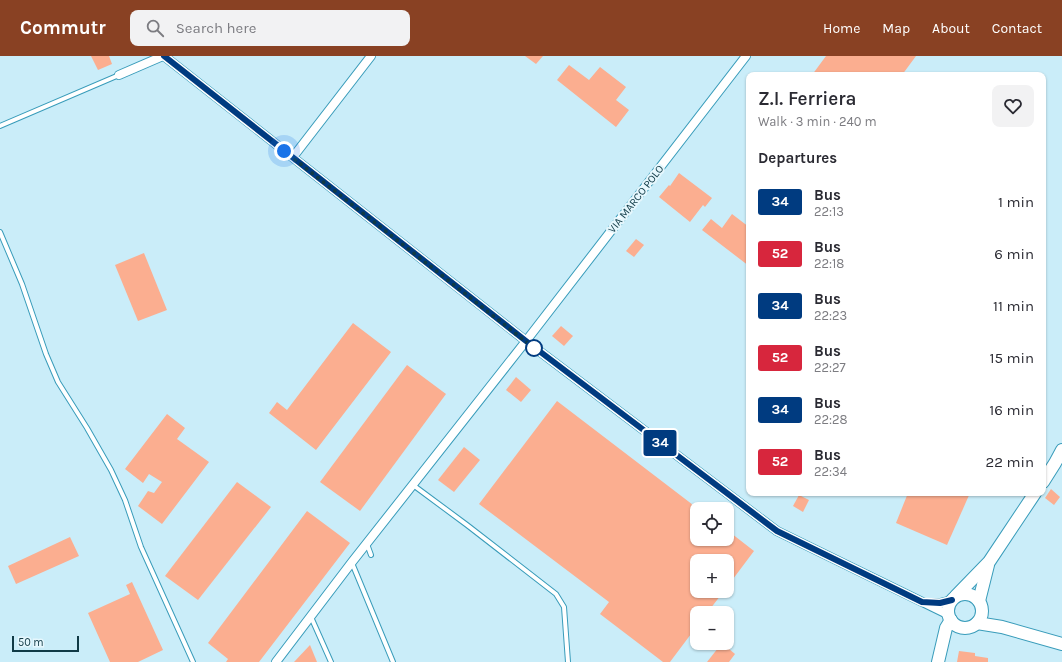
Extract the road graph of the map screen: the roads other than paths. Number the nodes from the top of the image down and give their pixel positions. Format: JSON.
{"nodes":[{"id":1,"x":164,"y":56,"type":"edge"},
{"id":2,"x":371,"y":56,"type":"edge"},
{"id":3,"x":746,"y":56,"type":"edge"},
{"id":4,"x":119,"y":75,"type":"joint"},
{"id":5,"x":0,"y":126,"type":"edge"},
{"id":6,"x":293,"y":157,"type":"junction"},
{"id":7,"x":0,"y":232,"type":"edge"},
{"id":8,"x":526,"y":341,"type":"junction"},
{"id":9,"x":1062,"y":450,"type":"edge"},
{"id":10,"x":1046,"y":477,"type":"edge"},
{"id":11,"x":413,"y":486,"type":"junction"},
{"id":12,"x":1033,"y":496,"type":"edge"},
{"id":13,"x":366,"y":544,"type":"junction"},
{"id":14,"x":371,"y":555,"type":"dead end"},
{"id":15,"x":352,"y":562,"type":"junction"},
{"id":16,"x":989,"y":562,"type":"junction"},
{"id":17,"x":954,"y":598,"type":"junction"},
{"id":18,"x":922,"y":602,"type":"junction"},
{"id":19,"x":980,"y":603,"type":"junction"},
{"id":20,"x":310,"y":616,"type":"junction"},
{"id":21,"x":950,"y":618,"type":"junction"},
{"id":22,"x":977,"y":623,"type":"junction"},
{"id":23,"x":962,"y":627,"type":"junction"},
{"id":24,"x":1002,"y":627,"type":"junction"},
{"id":25,"x":1062,"y":644,"type":"edge"},
{"id":26,"x":939,"y":657,"type":"edge"},
{"id":27,"x":280,"y":660,"type":"edge"},
{"id":28,"x":193,"y":662,"type":"edge"},
{"id":29,"x":331,"y":662,"type":"edge"},
{"id":30,"x":393,"y":662,"type":"edge"},
{"id":31,"x":568,"y":662,"type":"edge"}],
"edges":[{"from":1,"to":4,"type":"street"},
{"from":1,"to":6,"type":"street"},
{"from":2,"to":6,"type":"street"},
{"from":3,"to":8,"type":"street","name":"VIA MARCO POLO"},
{"from":4,"to":5,"type":"lane"},
{"from":6,"to":8,"type":"street"},
{"from":7,"to":28,"type":"lane"},
{"from":8,"to":11,"type":"street","name":"VIA MARCO POLO"},
{"from":8,"to":18,"type":"street"},
{"from":9,"to":10,"type":"main road"},
{"from":11,"to":13,"type":"street","name":"VIA MARCO POLO"},
{"from":11,"to":31,"type":"lane"},
{"from":12,"to":16,"type":"main road"},
{"from":13,"to":14,"type":"lane"},
{"from":13,"to":15,"type":"street","name":"VIA MARCO POLO"},
{"from":15,"to":20,"type":"street","name":"VIA MARCO POLO"},
{"from":15,"to":30,"type":"lane"},
{"from":16,"to":17,"type":"main road"},
{"from":16,"to":19,"type":"main road"},
{"from":17,"to":18,"type":"street"},
{"from":17,"to":19,"type":"main road"},
{"from":17,"to":21,"type":"main road"},
{"from":18,"to":21,"type":"street"},
{"from":19,"to":22,"type":"main road"},
{"from":19,"to":24,"type":"main road"},
{"from":20,"to":27,"type":"street","name":"VIA MARCO POLO"},
{"from":20,"to":29,"type":"lane"},
{"from":21,"to":23,"type":"main road"},
{"from":21,"to":26,"type":"main road"},
{"from":22,"to":23,"type":"main road"},
{"from":22,"to":24,"type":"main road"},
{"from":23,"to":26,"type":"main road"},
{"from":24,"to":25,"type":"main road"}]}
